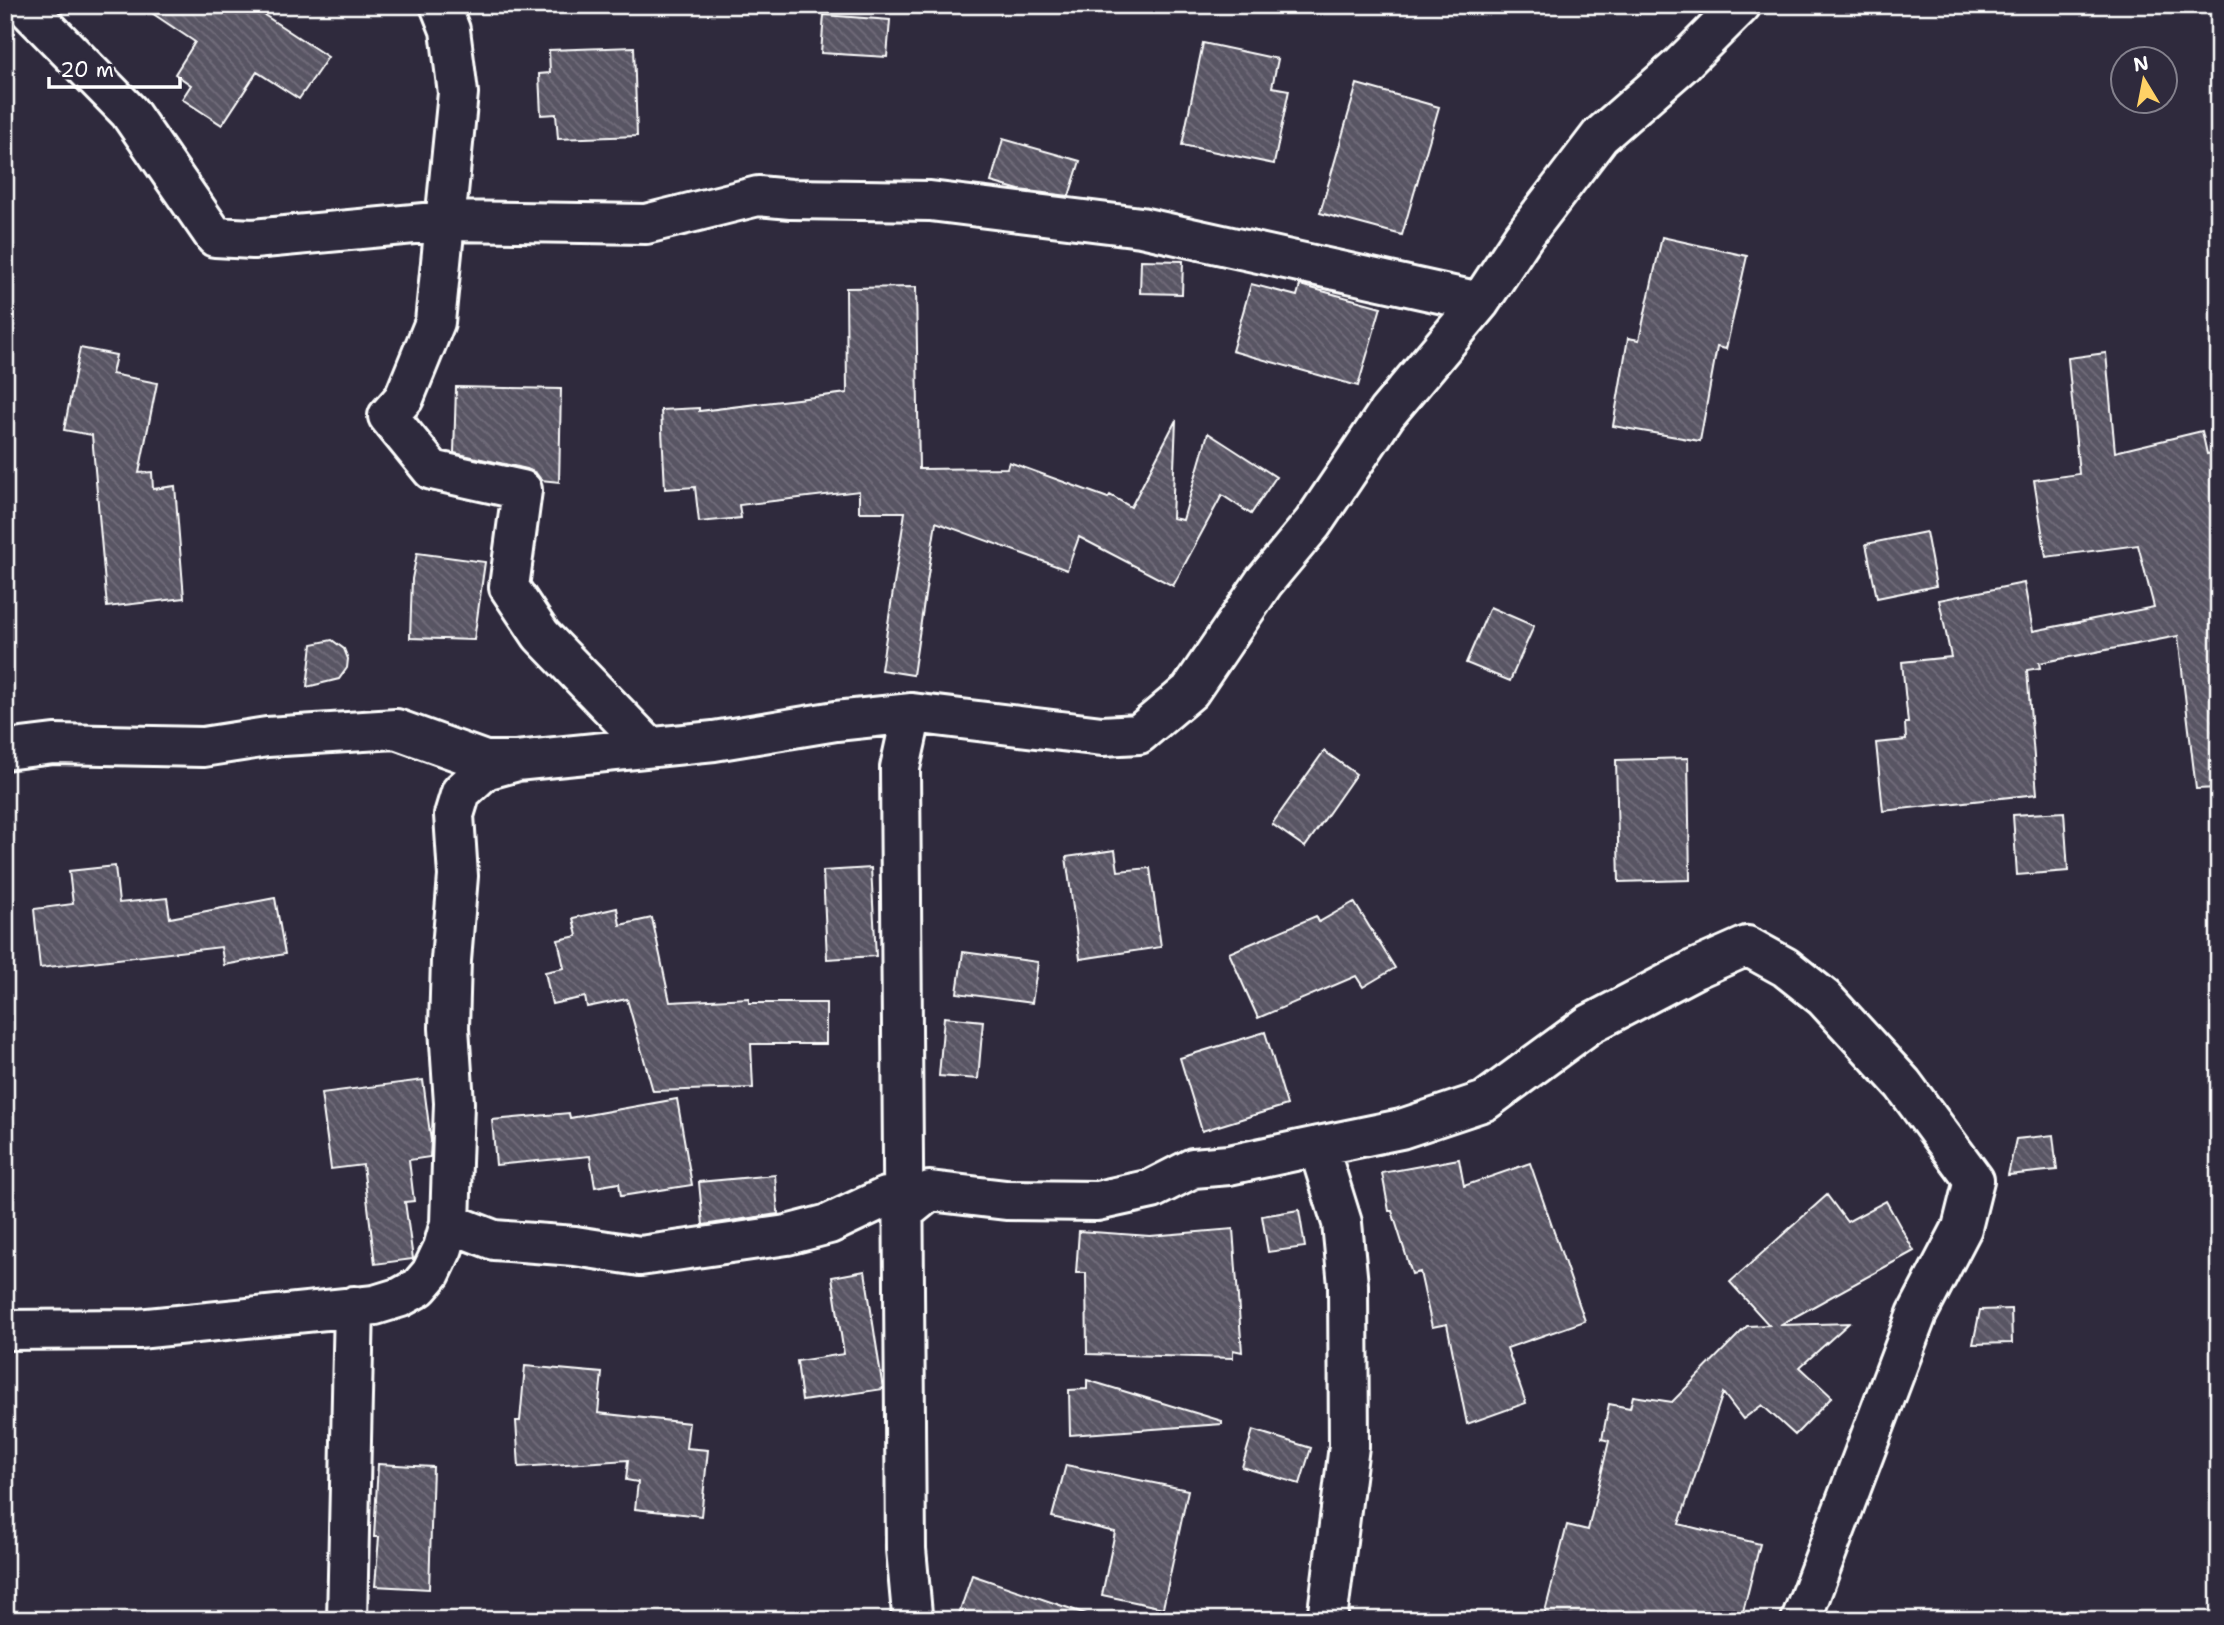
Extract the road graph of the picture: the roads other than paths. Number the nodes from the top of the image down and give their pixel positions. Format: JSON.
{"nodes":[{"id":1,"x":24,"y":5,"type":"edge"},
{"id":2,"x":440,"y":5,"type":"edge"},
{"id":3,"x":1741,"y":5,"type":"edge"},
{"id":4,"x":446,"y":221,"type":"junction"},
{"id":5,"x":1480,"y":302,"type":"junction"},
{"id":6,"x":912,"y":713,"type":"junction"},
{"id":7,"x":649,"y":747,"type":"junction"},
{"id":8,"x":5,"y":750,"type":"edge"},
{"id":9,"x":516,"y":761,"type":"junction"},
{"id":10,"x":1318,"y":1146,"type":"junction"},
{"id":11,"x":904,"y":1212,"type":"junction"},
{"id":12,"x":450,"y":1223,"type":"junction"},
{"id":13,"x":354,"y":1306,"type":"junction"},
{"id":14,"x":5,"y":1330,"type":"edge"},
{"id":15,"x":347,"y":1620,"type":"edge"},
{"id":16,"x":910,"y":1620,"type":"edge"},
{"id":17,"x":1327,"y":1620,"type":"edge"},
{"id":18,"x":1801,"y":1620,"type":"edge"}],
"edges":[{"from":1,"to":4,"type":"street"},
{"from":2,"to":4,"type":"street"},
{"from":3,"to":5,"type":"street"},
{"from":4,"to":5,"type":"street"},
{"from":4,"to":7,"type":"street"},
{"from":5,"to":6,"type":"street"},
{"from":6,"to":7,"type":"street"},
{"from":6,"to":11,"type":"street"},
{"from":7,"to":9,"type":"street"},
{"from":8,"to":9,"type":"street"},
{"from":9,"to":12,"type":"street"},
{"from":10,"to":11,"type":"street"},
{"from":10,"to":17,"type":"street"},
{"from":10,"to":18,"type":"street"},
{"from":11,"to":12,"type":"street"},
{"from":11,"to":16,"type":"street"},
{"from":12,"to":13,"type":"street"},
{"from":13,"to":14,"type":"street"},
{"from":13,"to":15,"type":"street"}]}
